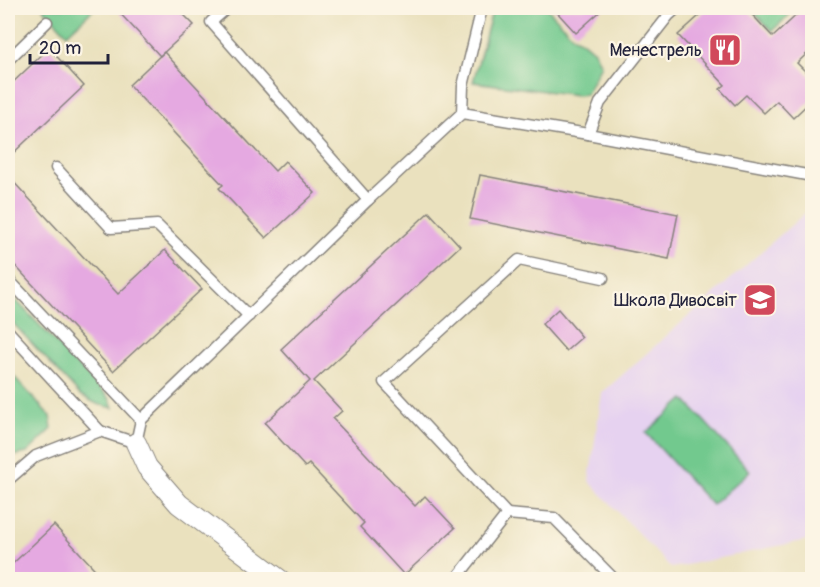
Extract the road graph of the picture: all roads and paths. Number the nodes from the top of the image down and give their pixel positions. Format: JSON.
{"nodes":[{"id":1,"x":227,"y":8,"type":"edge"},
{"id":2,"x":482,"y":8,"type":"edge"},
{"id":3,"x":676,"y":8,"type":"edge"},
{"id":4,"x":47,"y":22,"type":"dead end"},
{"id":5,"x":8,"y":60,"type":"edge"},
{"id":6,"x":462,"y":113,"type":"junction"},
{"id":7,"x":588,"y":134,"type":"junction"},
{"id":8,"x":56,"y":168,"type":"dead end"},
{"id":9,"x":813,"y":176,"type":"edge"},
{"id":10,"x":368,"y":200,"type":"junction"},
{"id":11,"x":8,"y":279,"type":"edge"},
{"id":12,"x":603,"y":279,"type":"dead end"},
{"id":13,"x":249,"y":316,"type":"junction"},
{"id":14,"x":8,"y":331,"type":"edge"},
{"id":15,"x":141,"y":420,"type":"junction"},
{"id":16,"x":100,"y":430,"type":"junction"},
{"id":17,"x":136,"y":443,"type":"junction"},
{"id":18,"x":8,"y":480,"type":"edge"},
{"id":19,"x":507,"y":514,"type":"junction"},
{"id":20,"x":280,"y":579,"type":"edge"},
{"id":21,"x":455,"y":579,"type":"edge"},
{"id":22,"x":615,"y":579,"type":"edge"}],
"edges":[{"from":1,"to":10,"type":"lane"},
{"from":2,"to":6,"type":"lane"},
{"from":3,"to":7,"type":"lane"},
{"from":4,"to":5,"type":"lane"},
{"from":6,"to":7,"type":"lane"},
{"from":6,"to":10,"type":"lane"},
{"from":7,"to":9,"type":"lane"},
{"from":8,"to":13,"type":"lane"},
{"from":10,"to":13,"type":"lane"},
{"from":11,"to":15,"type":"lane"},
{"from":12,"to":19,"type":"lane"},
{"from":13,"to":15,"type":"lane"},
{"from":14,"to":16,"type":"lane"},
{"from":15,"to":17,"type":"lane"},
{"from":16,"to":17,"type":"lane"},
{"from":16,"to":18,"type":"lane"},
{"from":17,"to":20,"type":"street"},
{"from":19,"to":21,"type":"lane"},
{"from":19,"to":22,"type":"lane"}]}
